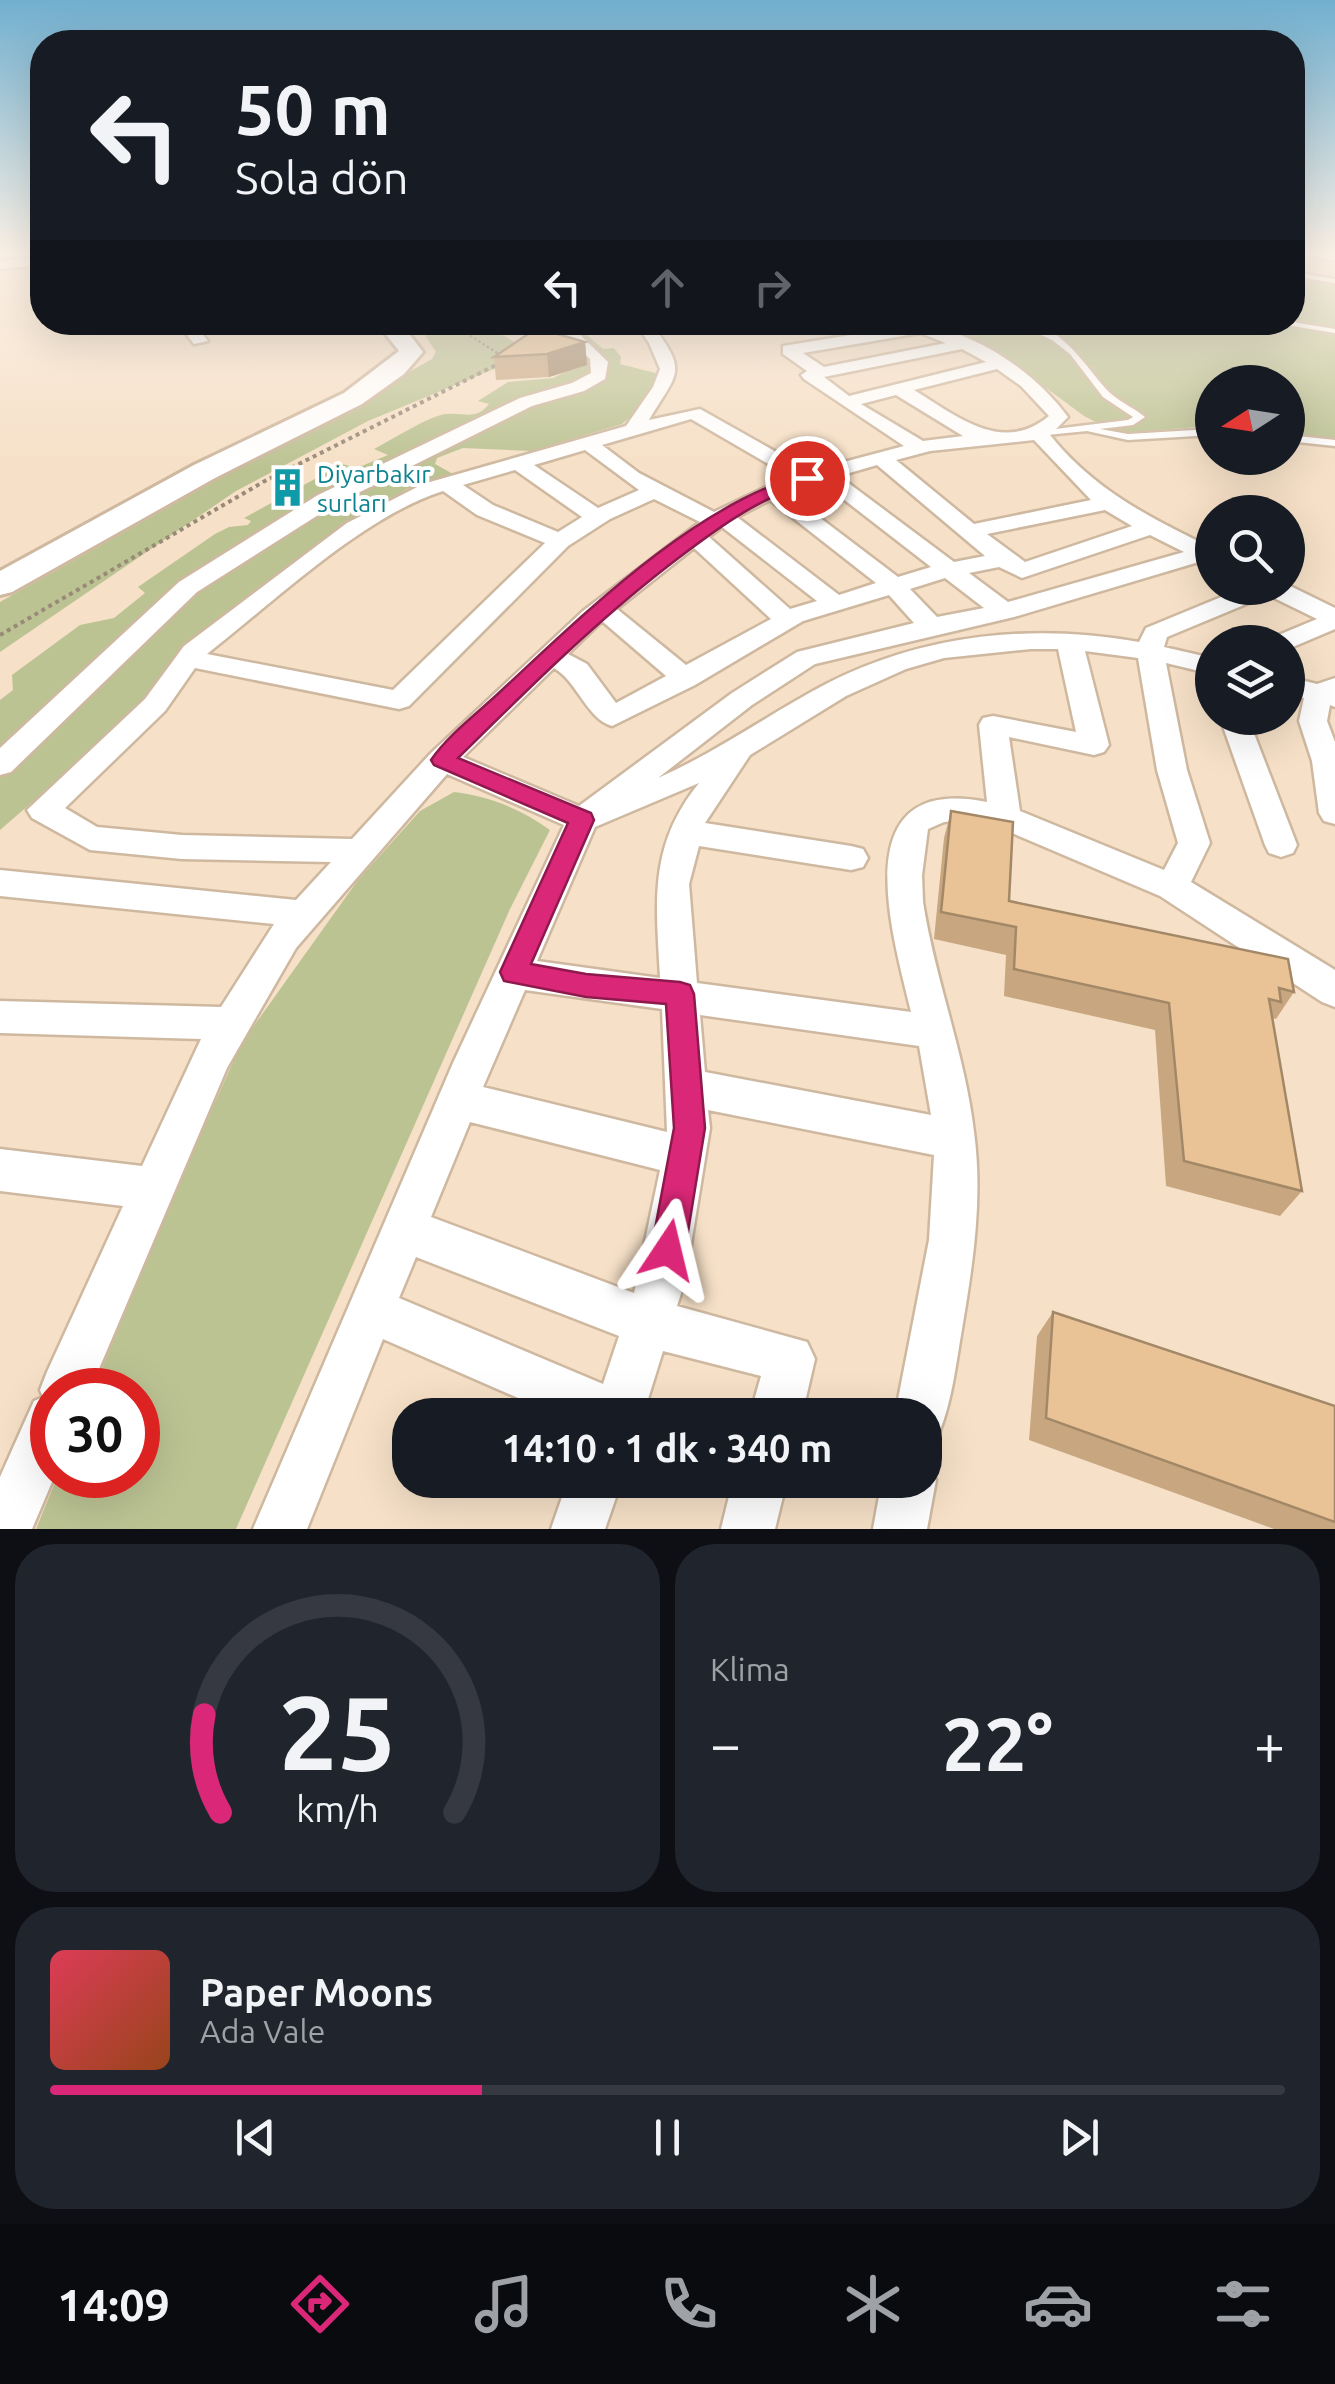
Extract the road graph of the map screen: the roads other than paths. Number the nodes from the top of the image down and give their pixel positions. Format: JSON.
{"nodes":[{"id":1,"x":1305,"y":327,"type":"edge"},
{"id":2,"x":1335,"y":331,"type":"edge"},
{"id":3,"x":195,"y":335,"type":"edge"},
{"id":4,"x":400,"y":335,"type":"edge"},
{"id":5,"x":573,"y":335,"type":"edge"},
{"id":6,"x":651,"y":335,"type":"edge"},
{"id":7,"x":879,"y":335,"type":"edge"},
{"id":8,"x":943,"y":335,"type":"edge"},
{"id":9,"x":1048,"y":335,"type":"edge"},
{"id":10,"x":946,"y":336,"type":"junction"},
{"id":11,"x":200,"y":341,"type":"dead end"},
{"id":12,"x":965,"y":344,"type":"junction"},
{"id":13,"x":805,"y":362,"type":"junction"},
{"id":14,"x":1001,"y":364,"type":"junction"},
{"id":15,"x":821,"y":373,"type":"junction"},
{"id":16,"x":900,"y":390,"type":"junction"},
{"id":17,"x":846,"y":402,"type":"junction"},
{"id":18,"x":634,"y":429,"type":"junction"},
{"id":19,"x":1086,"y":429,"type":"junction"},
{"id":20,"x":1195,"y":433,"type":"edge"},
{"id":21,"x":1039,"y":434,"type":"junction"},
{"id":22,"x":984,"y":440,"type":"junction"},
{"id":23,"x":1305,"y":440,"type":"edge"},
{"id":24,"x":587,"y":441,"type":"junction"},
{"id":25,"x":1335,"y":443,"type":"edge"},
{"id":26,"x":921,"y":448,"type":"junction"},
{"id":27,"x":881,"y":458,"type":"junction"},
{"id":28,"x":515,"y":461,"type":"junction"},
{"id":29,"x":816,"y":476,"type":"junction"},
{"id":30,"x":446,"y":483,"type":"junction"},
{"id":31,"x":654,"y":491,"type":"junction"},
{"id":32,"x":772,"y":491,"type":"junction"},
{"id":33,"x":1106,"y":503,"type":"junction"},
{"id":34,"x":598,"y":517,"type":"junction"},
{"id":35,"x":711,"y":524,"type":"junction"},
{"id":36,"x":1152,"y":527,"type":"junction"},
{"id":37,"x":970,"y":532,"type":"junction"},
{"id":38,"x":560,"y":541,"type":"junction"},
{"id":39,"x":1195,"y":548,"type":"edge"},
{"id":40,"x":1003,"y":558,"type":"junction"},
{"id":41,"x":1195,"y":559,"type":"edge"},
{"id":42,"x":952,"y":569,"type":"junction"},
{"id":43,"x":0,"y":585,"type":"edge"},
{"id":44,"x":893,"y":586,"type":"junction"},
{"id":45,"x":833,"y":602,"type":"junction"},
{"id":46,"x":1305,"y":604,"type":"edge"},
{"id":47,"x":1223,"y":605,"type":"edge"},
{"id":48,"x":601,"y":610,"type":"junction"},
{"id":49,"x":1004,"y":612,"type":"junction"},
{"id":50,"x":1335,"y":619,"type":"edge"},
{"id":51,"x":787,"y":620,"type":"junction"},
{"id":52,"x":931,"y":626,"type":"junction"},
{"id":53,"x":1305,"y":633,"type":"edge"},
{"id":54,"x":1069,"y":640,"type":"junction"},
{"id":55,"x":1150,"y":652,"type":"junction"},
{"id":56,"x":551,"y":655,"type":"junction"},
{"id":57,"x":187,"y":658,"type":"junction"},
{"id":58,"x":1195,"y":662,"type":"edge"},
{"id":59,"x":685,"y":678,"type":"junction"},
{"id":60,"x":1305,"y":689,"type":"edge"},
{"id":61,"x":1330,"y":693,"type":"edge"},
{"id":62,"x":1240,"y":735,"type":"edge"},
{"id":63,"x":752,"y":738,"type":"junction"},
{"id":64,"x":442,"y":760,"type":"junction"},
{"id":65,"x":0,"y":766,"type":"edge"},
{"id":66,"x":1335,"y":813,"type":"edge"},
{"id":67,"x":1005,"y":817,"type":"junction"},
{"id":68,"x":582,"y":820,"type":"junction"},
{"id":69,"x":686,"y":832,"type":"junction"},
{"id":70,"x":1281,"y":845,"type":"dead end"},
{"id":71,"x":360,"y":851,"type":"junction"},
{"id":72,"x":851,"y":858,"type":"dead end"},
{"id":73,"x":0,"y":882,"type":"edge"},
{"id":74,"x":1172,"y":887,"type":"junction"},
{"id":75,"x":304,"y":914,"type":"junction"},
{"id":76,"x":514,"y":972,"type":"junction"},
{"id":77,"x":1335,"y":992,"type":"edge"},
{"id":78,"x":680,"y":994,"type":"junction"},
{"id":79,"x":0,"y":1017,"type":"edge"},
{"id":80,"x":232,"y":1024,"type":"junction"},
{"id":81,"x":935,"y":1032,"type":"junction"},
{"id":82,"x":687,"y":1087,"type":"junction"},
{"id":83,"x":458,"y":1100,"type":"junction"},
{"id":84,"x":954,"y":1139,"type":"junction"},
{"id":85,"x":684,"y":1156,"type":"junction"},
{"id":86,"x":0,"y":1170,"type":"edge"},
{"id":87,"x":154,"y":1188,"type":"junction"},
{"id":88,"x":405,"y":1230,"type":"junction"},
{"id":89,"x":371,"y":1310,"type":"junction"},
{"id":90,"x":649,"y":1322,"type":"junction"},
{"id":91,"x":75,"y":1368,"type":"edge"},
{"id":92,"x":577,"y":1398,"type":"edge"},
{"id":93,"x":623,"y":1398,"type":"edge"},
{"id":94,"x":780,"y":1398,"type":"edge"},
{"id":95,"x":923,"y":1398,"type":"edge"},
{"id":96,"x":30,"y":1469,"type":"edge"},
{"id":97,"x":589,"y":1498,"type":"edge"},
{"id":98,"x":756,"y":1498,"type":"edge"},
{"id":99,"x":906,"y":1498,"type":"edge"},
{"id":100,"x":4,"y":1529,"type":"edge"},
{"id":101,"x":280,"y":1529,"type":"edge"},
{"id":102,"x":578,"y":1529,"type":"edge"},
{"id":103,"x":748,"y":1529,"type":"edge"},
{"id":104,"x":900,"y":1529,"type":"edge"}],
"edges":[{"from":1,"to":2,"type":"lane"},
{"from":3,"to":11,"type":"street"},
{"from":4,"to":43,"type":"street"},
{"from":5,"to":65,"type":"street"},
{"from":6,"to":18,"type":"street"},
{"from":7,"to":13,"type":"street"},
{"from":8,"to":10,"type":"street"},
{"from":9,"to":19,"type":"lane"},
{"from":10,"to":12,"type":"street"},
{"from":10,"to":13,"type":"street"},
{"from":12,"to":14,"type":"street"},
{"from":12,"to":15,"type":"street"},
{"from":13,"to":15,"type":"street"},
{"from":14,"to":16,"type":"street"},
{"from":14,"to":21,"type":"street"},
{"from":15,"to":17,"type":"street"},
{"from":16,"to":17,"type":"street"},
{"from":16,"to":22,"type":"street"},
{"from":17,"to":26,"type":"street"},
{"from":18,"to":24,"type":"street"},
{"from":18,"to":29,"type":"street"},
{"from":19,"to":20,"type":"lane"},
{"from":19,"to":21,"type":"lane"},
{"from":21,"to":22,"type":"street"},
{"from":21,"to":33,"type":"street"},
{"from":22,"to":26,"type":"street"},
{"from":23,"to":25,"type":"lane"},
{"from":24,"to":28,"type":"street"},
{"from":24,"to":31,"type":"street"},
{"from":26,"to":27,"type":"street"},
{"from":27,"to":29,"type":"street"},
{"from":27,"to":37,"type":"street"},
{"from":28,"to":30,"type":"street"},
{"from":28,"to":34,"type":"street"},
{"from":29,"to":32,"type":"street"},
{"from":29,"to":42,"type":"street"},
{"from":30,"to":38,"type":"street"},
{"from":30,"to":57,"type":"street"},
{"from":31,"to":34,"type":"street"},
{"from":31,"to":35,"type":"street"},
{"from":32,"to":35,"type":"street"},
{"from":32,"to":44,"type":"street"},
{"from":33,"to":36,"type":"street"},
{"from":33,"to":37,"type":"street"},
{"from":34,"to":38,"type":"street"},
{"from":35,"to":45,"type":"street"},
{"from":35,"to":48,"type":"street"},
{"from":35,"to":51,"type":"street"},
{"from":36,"to":39,"type":"street"},
{"from":36,"to":40,"type":"street"},
{"from":37,"to":40,"type":"street"},
{"from":38,"to":57,"type":"street"},
{"from":40,"to":42,"type":"street"},
{"from":41,"to":49,"type":"street"},
{"from":42,"to":44,"type":"street"},
{"from":42,"to":49,"type":"street"},
{"from":44,"to":45,"type":"street"},
{"from":44,"to":52,"type":"street"},
{"from":45,"to":51,"type":"street"},
{"from":46,"to":50,"type":"street"},
{"from":47,"to":55,"type":"street"},
{"from":48,"to":56,"type":"street"},
{"from":48,"to":59,"type":"street"},
{"from":49,"to":52,"type":"street"},
{"from":50,"to":53,"type":"street"},
{"from":51,"to":59,"type":"street"},
{"from":52,"to":68,"type":"street"},
{"from":54,"to":55,"type":"street"},
{"from":54,"to":63,"type":"street"},
{"from":54,"to":67,"type":"street"},
{"from":55,"to":58,"type":"street"},
{"from":55,"to":74,"type":"street"},
{"from":56,"to":59,"type":"street"},
{"from":56,"to":64,"type":"street"},
{"from":57,"to":71,"type":"street"},
{"from":60,"to":61,"type":"street"},
{"from":61,"to":66,"type":"street"},
{"from":62,"to":70,"type":"street"},
{"from":63,"to":68,"type":"street"},
{"from":63,"to":69,"type":"street"},
{"from":64,"to":68,"type":"street"},
{"from":64,"to":71,"type":"street"},
{"from":67,"to":74,"type":"street"},
{"from":67,"to":81,"type":"street"},
{"from":68,"to":76,"type":"street"},
{"from":69,"to":72,"type":"street"},
{"from":69,"to":78,"type":"street"},
{"from":71,"to":75,"type":"street"},
{"from":73,"to":75,"type":"street"},
{"from":74,"to":77,"type":"street"},
{"from":75,"to":80,"type":"street"},
{"from":76,"to":78,"type":"street"},
{"from":76,"to":83,"type":"street"},
{"from":78,"to":81,"type":"street"},
{"from":78,"to":82,"type":"street"},
{"from":79,"to":80,"type":"street"},
{"from":80,"to":87,"type":"street"},
{"from":81,"to":84,"type":"street"},
{"from":82,"to":84,"type":"street"},
{"from":82,"to":85,"type":"street"},
{"from":83,"to":85,"type":"street"},
{"from":83,"to":88,"type":"street"},
{"from":84,"to":95,"type":"street"},
{"from":85,"to":90,"type":"street"},
{"from":86,"to":87,"type":"street"},
{"from":87,"to":91,"type":"street"},
{"from":88,"to":89,"type":"street"},
{"from":88,"to":90,"type":"street"},
{"from":89,"to":92,"type":"street"},
{"from":89,"to":101,"type":"street"},
{"from":90,"to":93,"type":"street"},
{"from":90,"to":94,"type":"street"},
{"from":96,"to":100,"type":"street"},
{"from":97,"to":102,"type":"street"},
{"from":98,"to":103,"type":"street"},
{"from":99,"to":104,"type":"street"}]}
